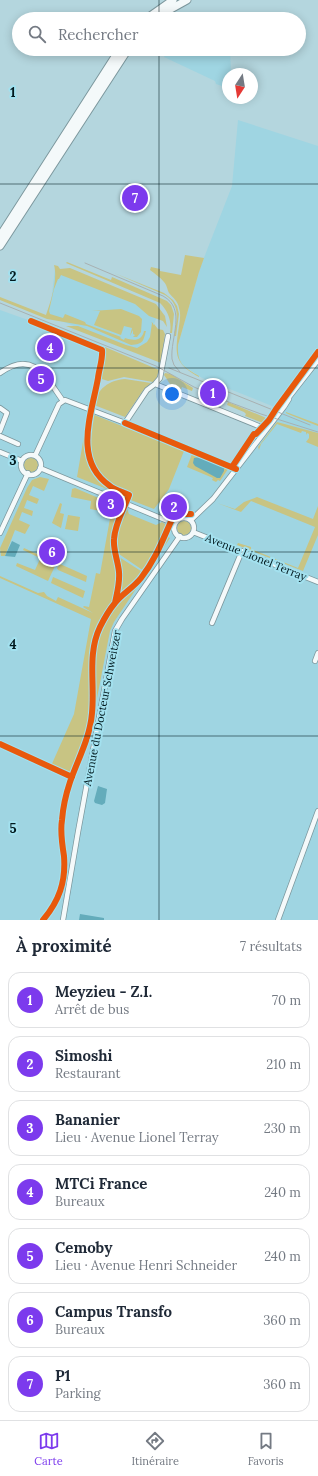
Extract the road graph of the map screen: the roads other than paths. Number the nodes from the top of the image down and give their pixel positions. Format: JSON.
{"nodes":[{"id":1,"x":173,"y":0,"type":"edge"},
{"id":2,"x":187,"y":0,"type":"edge"},
{"id":3,"x":156,"y":12,"type":"edge"},
{"id":4,"x":166,"y":12,"type":"edge"},
{"id":5,"x":116,"y":56,"type":"edge"},
{"id":6,"x":123,"y":56,"type":"edge"},
{"id":7,"x":0,"y":236,"type":"edge"},
{"id":8,"x":0,"y":246,"type":"edge"},
{"id":9,"x":168,"y":336,"type":"dead end"},
{"id":10,"x":318,"y":360,"type":"edge"},
{"id":11,"x":0,"y":373,"type":"edge"},
{"id":12,"x":155,"y":384,"type":"junction"},
{"id":13,"x":62,"y":401,"type":"junction"},
{"id":14,"x":0,"y":408,"type":"edge"},
{"id":15,"x":125,"y":423,"type":"junction"},
{"id":16,"x":266,"y":430,"type":"junction"},
{"id":17,"x":0,"y":431,"type":"edge"},
{"id":18,"x":0,"y":436,"type":"edge"},
{"id":19,"x":18,"y":444,"type":"dead end"},
{"id":20,"x":0,"y":452,"type":"edge"},
{"id":21,"x":35,"y":456,"type":"junction"},
{"id":22,"x":22,"y":461,"type":"junction"},
{"id":23,"x":40,"y":468,"type":"junction"},
{"id":24,"x":236,"y":469,"type":"junction"},
{"id":25,"x":28,"y":473,"type":"junction"},
{"id":26,"x":191,"y":520,"type":"junction"},
{"id":27,"x":175,"y":524,"type":"junction"},
{"id":28,"x":193,"y":532,"type":"junction"},
{"id":29,"x":0,"y":533,"type":"edge"},
{"id":30,"x":180,"y":536,"type":"junction"},
{"id":31,"x":242,"y":551,"type":"junction"},
{"id":32,"x":318,"y":582,"type":"edge"},
{"id":33,"x":212,"y":623,"type":"dead end"},
{"id":34,"x":318,"y":653,"type":"edge"},
{"id":35,"x":315,"y":661,"type":"dead end"},
{"id":36,"x":318,"y":811,"type":"edge"},
{"id":37,"x":63,"y":920,"type":"edge"},
{"id":38,"x":278,"y":920,"type":"edge"}],
"edges":[{"from":1,"to":3,"type":"main road"},
{"from":2,"to":4,"type":"main road"},
{"from":5,"to":7,"type":"main road"},
{"from":6,"to":8,"type":"main road"},
{"from":9,"to":12,"type":"street"},
{"from":10,"to":16,"type":"street"},
{"from":11,"to":13,"type":"street"},
{"from":12,"to":15,"type":"street"},
{"from":12,"to":16,"type":"street"},
{"from":13,"to":15,"type":"street"},
{"from":13,"to":21,"type":"street"},
{"from":14,"to":17,"type":"street"},
{"from":15,"to":24,"type":"street"},
{"from":16,"to":24,"type":"street"},
{"from":18,"to":19,"type":"street"},
{"from":20,"to":22,"type":"street"},
{"from":21,"to":22,"type":"street"},
{"from":21,"to":23,"type":"street"},
{"from":22,"to":25,"type":"street"},
{"from":23,"to":25,"type":"street"},
{"from":23,"to":27,"type":"street"},
{"from":24,"to":26,"type":"street"},
{"from":25,"to":29,"type":"street"},
{"from":26,"to":27,"type":"street"},
{"from":26,"to":28,"type":"street"},
{"from":27,"to":30,"type":"street"},
{"from":28,"to":30,"type":"street"},
{"from":28,"to":31,"type":"street","name":"Avenue Lionel Terray"},
{"from":30,"to":37,"type":"street","name":"Avenue du Docteur Schweitzer"},
{"from":31,"to":32,"type":"street","name":"Avenue Lionel Terray"},
{"from":31,"to":33,"type":"street"},
{"from":34,"to":35,"type":"street"},
{"from":36,"to":38,"type":"street"}]}
